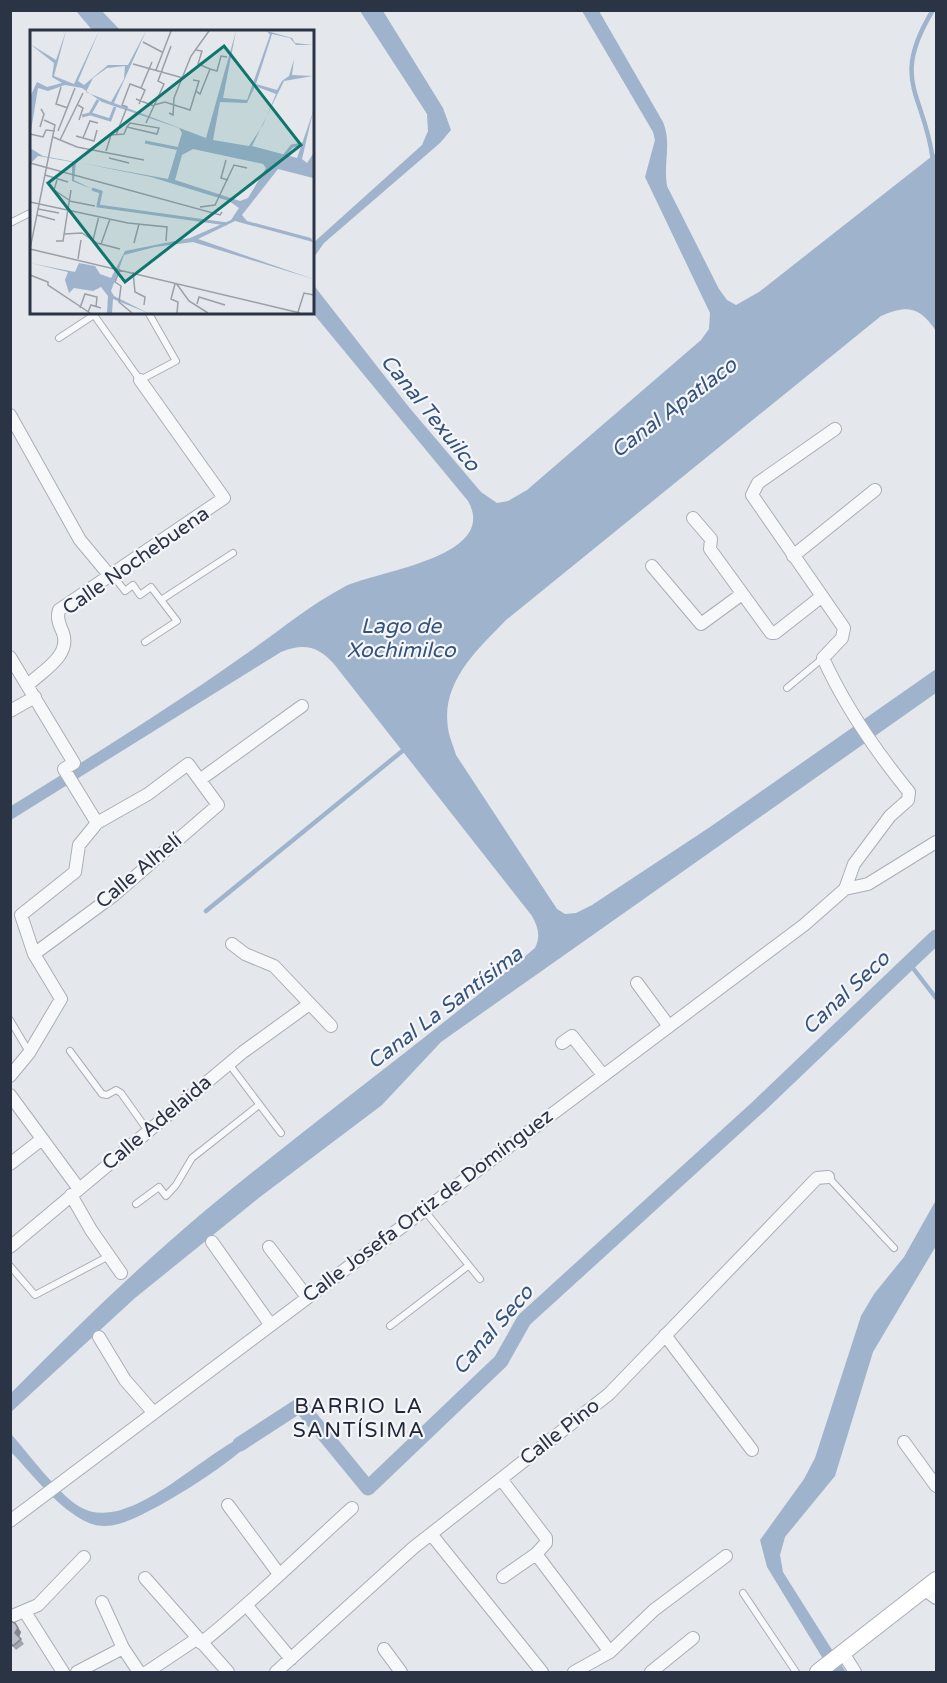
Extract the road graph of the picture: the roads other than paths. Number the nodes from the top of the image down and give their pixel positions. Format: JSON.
{"nodes":[{"id":1,"x":30,"y":213,"type":"edge"},
{"id":2,"x":10,"y":223,"type":"edge"},
{"id":3,"x":149,"y":314,"type":"edge"},
{"id":4,"x":59,"y":338,"type":"dead end"},
{"id":5,"x":140,"y":380,"type":"junction"},
{"id":6,"x":10,"y":415,"type":"edge"},
{"id":7,"x":836,"y":429,"type":"dead end"},
{"id":8,"x":874,"y":490,"type":"dead end"},
{"id":9,"x":693,"y":518,"type":"dead end"},
{"id":10,"x":233,"y":553,"type":"dead end"},
{"id":11,"x":793,"y":556,"type":"junction"},
{"id":12,"x":652,"y":566,"type":"dead end"},
{"id":13,"x":110,"y":576,"type":"junction"},
{"id":14,"x":742,"y":594,"type":"junction"},
{"id":15,"x":821,"y":597,"type":"junction"},
{"id":16,"x":161,"y":600,"type":"junction"},
{"id":17,"x":146,"y":642,"type":"dead end"},
{"id":18,"x":10,"y":657,"type":"edge"},
{"id":19,"x":823,"y":658,"type":"junction"},
{"id":20,"x":28,"y":686,"type":"junction"},
{"id":21,"x":787,"y":688,"type":"dead end"},
{"id":22,"x":35,"y":697,"type":"junction"},
{"id":23,"x":302,"y":706,"type":"dead end"},
{"id":24,"x":10,"y":711,"type":"edge"},
{"id":25,"x":201,"y":779,"type":"junction"},
{"id":26,"x":97,"y":822,"type":"junction"},
{"id":27,"x":936,"y":842,"type":"edge"},
{"id":28,"x":845,"y":889,"type":"junction"},
{"id":29,"x":232,"y":944,"type":"dead end"},
{"id":30,"x":34,"y":954,"type":"junction"},
{"id":31,"x":637,"y":983,"type":"dead end"},
{"id":32,"x":308,"y":1005,"type":"junction"},
{"id":33,"x":10,"y":1020,"type":"edge"},
{"id":34,"x":668,"y":1025,"type":"junction"},
{"id":35,"x":331,"y":1026,"type":"dead end"},
{"id":36,"x":562,"y":1043,"type":"dead end"},
{"id":37,"x":70,"y":1051,"type":"dead end"},
{"id":38,"x":29,"y":1053,"type":"junction"},
{"id":39,"x":229,"y":1064,"type":"junction"},
{"id":40,"x":603,"y":1075,"type":"junction"},
{"id":41,"x":10,"y":1076,"type":"edge"},
{"id":42,"x":10,"y":1095,"type":"edge"},
{"id":43,"x":259,"y":1105,"type":"junction"},
{"id":44,"x":148,"y":1131,"type":"junction"},
{"id":45,"x":280,"y":1133,"type":"dead end"},
{"id":46,"x":42,"y":1139,"type":"junction"},
{"id":47,"x":10,"y":1164,"type":"edge"},
{"id":48,"x":828,"y":1177,"type":"joint"},
{"id":49,"x":75,"y":1192,"type":"junction"},
{"id":50,"x":136,"y":1204,"type":"dead end"},
{"id":51,"x":423,"y":1210,"type":"junction"},
{"id":52,"x":212,"y":1242,"type":"dead end"},
{"id":53,"x":10,"y":1247,"type":"edge"},
{"id":54,"x":268,"y":1247,"type":"dead end"},
{"id":55,"x":894,"y":1248,"type":"dead end"},
{"id":56,"x":110,"y":1256,"type":"junction"},
{"id":57,"x":10,"y":1266,"type":"edge"},
{"id":58,"x":468,"y":1266,"type":"junction"},
{"id":59,"x":122,"y":1272,"type":"dead end"},
{"id":60,"x":480,"y":1280,"type":"dead end"},
{"id":61,"x":307,"y":1297,"type":"junction"},
{"id":62,"x":270,"y":1324,"type":"junction"},
{"id":63,"x":390,"y":1326,"type":"dead end"},
{"id":64,"x":665,"y":1335,"type":"junction"},
{"id":65,"x":99,"y":1337,"type":"dead end"},
{"id":66,"x":153,"y":1412,"type":"junction"},
{"id":67,"x":904,"y":1442,"type":"dead end"},
{"id":68,"x":752,"y":1450,"type":"dead end"},
{"id":69,"x":501,"y":1479,"type":"junction"},
{"id":70,"x":936,"y":1486,"type":"edge"},
{"id":71,"x":228,"y":1505,"type":"dead end"},
{"id":72,"x":352,"y":1508,"type":"dead end"},
{"id":73,"x":10,"y":1521,"type":"edge"},
{"id":74,"x":430,"y":1534,"type":"junction"},
{"id":75,"x":536,"y":1554,"type":"junction"},
{"id":76,"x":726,"y":1556,"type":"dead end"},
{"id":77,"x":84,"y":1557,"type":"dead end"},
{"id":78,"x":279,"y":1574,"type":"junction"},
{"id":79,"x":503,"y":1577,"type":"dead end"},
{"id":80,"x":145,"y":1578,"type":"dead end"},
{"id":81,"x":933,"y":1589,"type":"edge"},
{"id":82,"x":743,"y":1593,"type":"dead end"},
{"id":83,"x":102,"y":1602,"type":"dead end"},
{"id":84,"x":247,"y":1606,"type":"junction"},
{"id":85,"x":25,"y":1612,"type":"junction"},
{"id":86,"x":10,"y":1617,"type":"edge"},
{"id":87,"x":693,"y":1638,"type":"dead end"},
{"id":88,"x":199,"y":1641,"type":"junction"},
{"id":89,"x":123,"y":1648,"type":"junction"},
{"id":90,"x":384,"y":1649,"type":"dead end"},
{"id":91,"x":610,"y":1652,"type":"junction"},
{"id":92,"x":842,"y":1654,"type":"junction"},
{"id":93,"x":291,"y":1659,"type":"junction"},
{"id":94,"x":822,"y":1670,"type":"edge"},
{"id":95,"x":63,"y":1672,"type":"edge"},
{"id":96,"x":78,"y":1672,"type":"edge"},
{"id":97,"x":139,"y":1672,"type":"edge"},
{"id":98,"x":147,"y":1672,"type":"edge"},
{"id":99,"x":228,"y":1672,"type":"edge"},
{"id":100,"x":276,"y":1672,"type":"edge"},
{"id":101,"x":401,"y":1672,"type":"edge"},
{"id":102,"x":542,"y":1672,"type":"edge"},
{"id":103,"x":574,"y":1672,"type":"edge"},
{"id":104,"x":652,"y":1672,"type":"edge"},
{"id":105,"x":796,"y":1672,"type":"edge"},
{"id":106,"x":855,"y":1672,"type":"edge"}],
"edges":[{"from":1,"to":2,"type":"lane"},
{"from":3,"to":5,"type":"lane"},
{"from":4,"to":5,"type":"lane"},
{"from":5,"to":13,"type":"street","name":"Calle Nochebuena"},
{"from":6,"to":13,"type":"street"},
{"from":7,"to":11,"type":"street"},
{"from":8,"to":11,"type":"street"},
{"from":9,"to":14,"type":"street"},
{"from":10,"to":16,"type":"lane"},
{"from":11,"to":15,"type":"street"},
{"from":12,"to":14,"type":"street"},
{"from":13,"to":16,"type":"lane"},
{"from":13,"to":20,"type":"street","name":"Calle Nochebuena"},
{"from":14,"to":15,"type":"street"},
{"from":15,"to":19,"type":"street"},
{"from":16,"to":17,"type":"lane"},
{"from":18,"to":20,"type":"street"},
{"from":19,"to":21,"type":"lane"},
{"from":19,"to":28,"type":"street"},
{"from":20,"to":22,"type":"street"},
{"from":22,"to":24,"type":"street"},
{"from":22,"to":26,"type":"street"},
{"from":23,"to":25,"type":"street"},
{"from":25,"to":26,"type":"street"},
{"from":25,"to":30,"type":"street","name":"Calle Alhelí"},
{"from":26,"to":30,"type":"street"},
{"from":27,"to":28,"type":"street"},
{"from":28,"to":34,"type":"street","name":"Calle Josefa Ortiz de Domínguez"},
{"from":29,"to":32,"type":"street"},
{"from":30,"to":38,"type":"street"},
{"from":31,"to":34,"type":"street"},
{"from":32,"to":35,"type":"street"},
{"from":32,"to":39,"type":"street","name":"Calle Adelaida"},
{"from":33,"to":38,"type":"lane"},
{"from":34,"to":40,"type":"street","name":"Calle Josefa Ortiz de Domínguez"},
{"from":36,"to":40,"type":"street"},
{"from":37,"to":44,"type":"lane"},
{"from":38,"to":41,"type":"street"},
{"from":39,"to":43,"type":"lane"},
{"from":39,"to":44,"type":"street","name":"Calle Adelaida"},
{"from":40,"to":51,"type":"street","name":"Calle Josefa Ortiz de Domínguez"},
{"from":42,"to":46,"type":"street"},
{"from":43,"to":45,"type":"lane"},
{"from":43,"to":50,"type":"lane"},
{"from":44,"to":49,"type":"street","name":"Calle Adelaida"},
{"from":46,"to":47,"type":"street"},
{"from":46,"to":49,"type":"street"},
{"from":48,"to":55,"type":"lane"},
{"from":48,"to":64,"type":"street","name":"Calle Pino"},
{"from":49,"to":53,"type":"street","name":"Calle Adelaida"},
{"from":49,"to":56,"type":"street"},
{"from":51,"to":58,"type":"lane"},
{"from":51,"to":61,"type":"street","name":"Calle Josefa Ortiz de Domínguez"},
{"from":52,"to":62,"type":"street"},
{"from":54,"to":61,"type":"street"},
{"from":56,"to":57,"type":"lane"},
{"from":56,"to":59,"type":"street"},
{"from":58,"to":60,"type":"lane"},
{"from":58,"to":63,"type":"lane"},
{"from":61,"to":62,"type":"street","name":"Calle Josefa Ortiz de Domínguez"},
{"from":62,"to":66,"type":"street","name":"Calle Josefa Ortiz de Domínguez"},
{"from":64,"to":68,"type":"street"},
{"from":64,"to":69,"type":"street","name":"Calle Pino"},
{"from":65,"to":66,"type":"street"},
{"from":66,"to":73,"type":"street","name":"Calle Josefa Ortiz de Domínguez"},
{"from":67,"to":70,"type":"street"},
{"from":69,"to":74,"type":"street","name":"Calle Pino"},
{"from":69,"to":75,"type":"street"},
{"from":71,"to":78,"type":"street"},
{"from":72,"to":78,"type":"street"},
{"from":74,"to":93,"type":"street","name":"Calle Pino"},
{"from":74,"to":102,"type":"street"},
{"from":75,"to":79,"type":"street"},
{"from":75,"to":91,"type":"street"},
{"from":76,"to":91,"type":"street"},
{"from":77,"to":85,"type":"street"},
{"from":78,"to":84,"type":"street"},
{"from":80,"to":88,"type":"street"},
{"from":81,"to":92,"type":"street"},
{"from":82,"to":105,"type":"lane"},
{"from":83,"to":89,"type":"street"},
{"from":84,"to":88,"type":"street"},
{"from":84,"to":93,"type":"street"},
{"from":85,"to":86,"type":"street"},
{"from":85,"to":95,"type":"street"},
{"from":87,"to":104,"type":"street"},
{"from":88,"to":98,"type":"street"},
{"from":88,"to":99,"type":"street"},
{"from":89,"to":96,"type":"street"},
{"from":89,"to":97,"type":"street"},
{"from":90,"to":101,"type":"street"},
{"from":91,"to":103,"type":"street"},
{"from":92,"to":94,"type":"street"},
{"from":92,"to":106,"type":"street"},
{"from":93,"to":100,"type":"street","name":"Calle Pino"}]}
